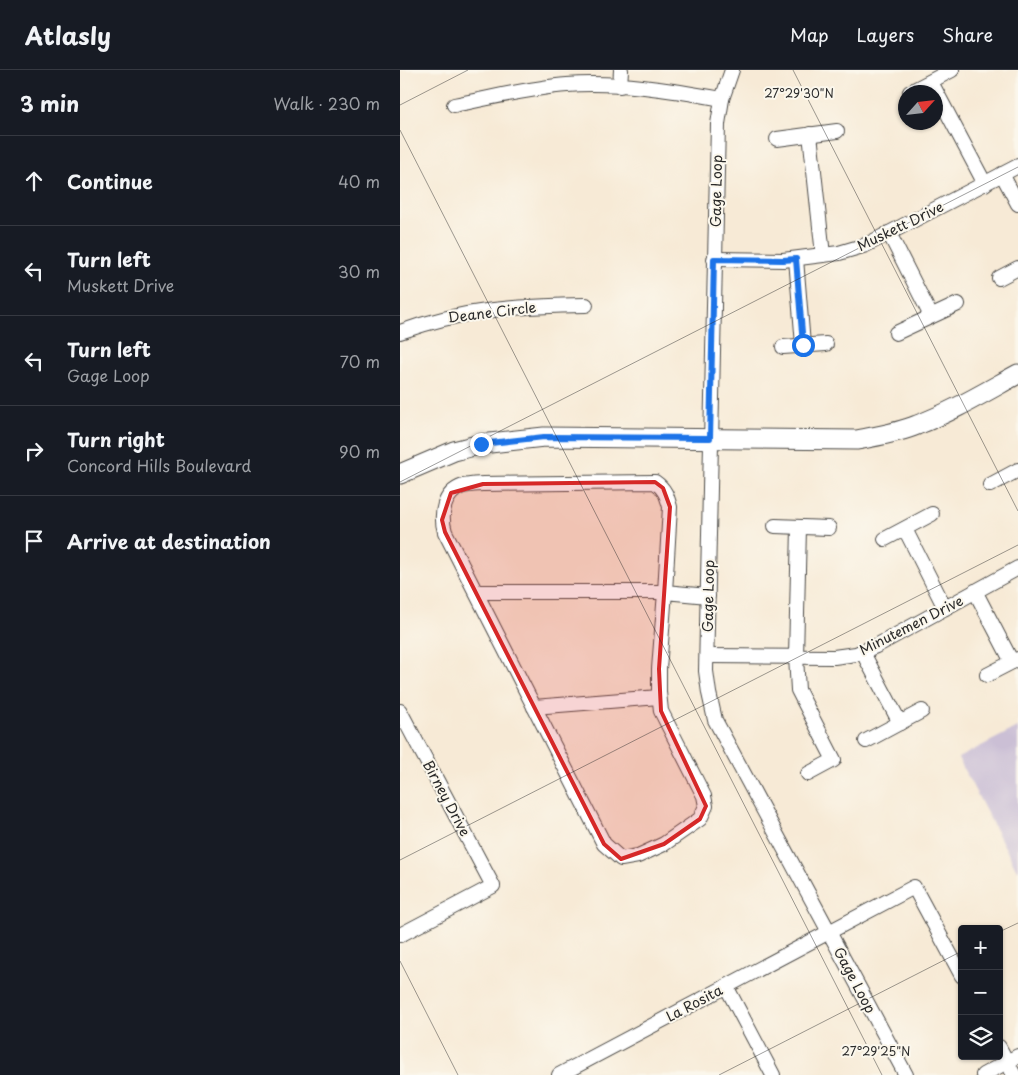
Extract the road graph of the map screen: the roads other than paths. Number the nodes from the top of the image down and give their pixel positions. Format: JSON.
{"nodes":[{"id":1,"x":621,"y":70,"type":"edge"},
{"id":2,"x":732,"y":70,"type":"edge"},
{"id":3,"x":952,"y":70,"type":"edge"},
{"id":4,"x":931,"y":82,"type":"junction"},
{"id":5,"x":925,"y":85,"type":"edge"},
{"id":6,"x":620,"y":86,"type":"junction"},
{"id":7,"x":722,"y":99,"type":"junction"},
{"id":8,"x":454,"y":105,"type":"dead end"},
{"id":9,"x":837,"y":131,"type":"dead end"},
{"id":10,"x":810,"y":134,"type":"junction"},
{"id":11,"x":778,"y":139,"type":"dead end"},
{"id":12,"x":1018,"y":166,"type":"edge"},
{"id":13,"x":1002,"y":174,"type":"junction"},
{"id":14,"x":985,"y":184,"type":"junction"},
{"id":15,"x":1018,"y":204,"type":"edge"},
{"id":16,"x":890,"y":233,"type":"junction"},
{"id":17,"x":822,"y":256,"type":"junction"},
{"id":18,"x":714,"y":259,"type":"junction"},
{"id":19,"x":796,"y":259,"type":"junction"},
{"id":20,"x":1018,"y":268,"type":"edge"},
{"id":21,"x":999,"y":278,"type":"dead end"},
{"id":22,"x":958,"y":304,"type":"dead end"},
{"id":23,"x":586,"y":305,"type":"dead end"},
{"id":24,"x":931,"y":316,"type":"junction"},
{"id":25,"x":400,"y":332,"type":"edge"},
{"id":26,"x":896,"y":333,"type":"dead end"},
{"id":27,"x":826,"y":344,"type":"dead end"},
{"id":28,"x":803,"y":345,"type":"junction"},
{"id":29,"x":783,"y":347,"type":"dead end"},
{"id":30,"x":1018,"y":374,"type":"edge"},
{"id":31,"x":710,"y":438,"type":"junction"},
{"id":32,"x":1018,"y":470,"type":"edge"},
{"id":33,"x":400,"y":474,"type":"edge"},
{"id":34,"x":990,"y":485,"type":"dead end"},
{"id":35,"x":932,"y":514,"type":"dead end"},
{"id":36,"x":774,"y":526,"type":"dead end"},
{"id":37,"x":799,"y":527,"type":"junction"},
{"id":38,"x":829,"y":528,"type":"dead end"},
{"id":39,"x":905,"y":529,"type":"junction"},
{"id":40,"x":884,"y":539,"type":"dead end"},
{"id":41,"x":1018,"y":568,"type":"edge"},
{"id":42,"x":476,"y":592,"type":"junction"},
{"id":43,"x":665,"y":592,"type":"junction"},
{"id":44,"x":975,"y":592,"type":"junction"},
{"id":45,"x":708,"y":596,"type":"junction"},
{"id":46,"x":945,"y":608,"type":"junction"},
{"id":47,"x":862,"y":651,"type":"junction"},
{"id":48,"x":707,"y":656,"type":"junction"},
{"id":49,"x":796,"y":657,"type":"junction"},
{"id":50,"x":1015,"y":660,"type":"edge"},
{"id":51,"x":987,"y":675,"type":"dead end"},
{"id":52,"x":659,"y":697,"type":"junction"},
{"id":53,"x":534,"y":707,"type":"junction"},
{"id":54,"x":400,"y":710,"type":"edge"},
{"id":55,"x":922,"y":711,"type":"dead end"},
{"id":56,"x":900,"y":723,"type":"junction"},
{"id":57,"x":866,"y":741,"type":"dead end"},
{"id":58,"x":808,"y":774,"type":"dead end"},
{"id":59,"x":829,"y":931,"type":"junction"},
{"id":60,"x":400,"y":935,"type":"edge"},
{"id":61,"x":959,"y":970,"type":"edge"},
{"id":62,"x":726,"y":986,"type":"junction"},
{"id":63,"x":1003,"y":1050,"type":"edge"},
{"id":64,"x":1013,"y":1059,"type":"edge"},
{"id":65,"x":559,"y":1075,"type":"edge"},
{"id":66,"x":773,"y":1075,"type":"edge"},
{"id":67,"x":906,"y":1075,"type":"edge"},
{"id":68,"x":983,"y":1075,"type":"edge"},
{"id":69,"x":1014,"y":1075,"type":"edge"}],
"edges":[{"from":1,"to":6,"type":"street"},
{"from":2,"to":7,"type":"street","name":"Gage Loop"},
{"from":3,"to":4,"type":"street"},
{"from":4,"to":5,"type":"street"},
{"from":4,"to":14,"type":"street"},
{"from":6,"to":7,"type":"street"},
{"from":6,"to":8,"type":"street"},
{"from":7,"to":18,"type":"street","name":"Gage Loop"},
{"from":9,"to":10,"type":"street"},
{"from":10,"to":11,"type":"street"},
{"from":10,"to":17,"type":"street"},
{"from":12,"to":13,"type":"street","name":"Muskett Drive"},
{"from":13,"to":14,"type":"street","name":"Muskett Drive"},
{"from":13,"to":15,"type":"street"},
{"from":14,"to":16,"type":"street","name":"Muskett Drive"},
{"from":16,"to":17,"type":"street","name":"Muskett Drive"},
{"from":16,"to":24,"type":"street"},
{"from":17,"to":19,"type":"street","name":"Muskett Drive"},
{"from":18,"to":19,"type":"street","name":"Muskett Drive"},
{"from":18,"to":31,"type":"street","name":"Gage Loop"},
{"from":19,"to":28,"type":"street"},
{"from":20,"to":21,"type":"street"},
{"from":22,"to":24,"type":"street"},
{"from":23,"to":25,"type":"street","name":"Deane Circle"},
{"from":24,"to":26,"type":"street"},
{"from":27,"to":28,"type":"street"},
{"from":28,"to":29,"type":"street"},
{"from":30,"to":31,"type":"street"},
{"from":31,"to":33,"type":"street"},
{"from":31,"to":45,"type":"street","name":"Gage Loop"},
{"from":32,"to":34,"type":"street"},
{"from":35,"to":39,"type":"street"},
{"from":36,"to":37,"type":"street"},
{"from":37,"to":38,"type":"street"},
{"from":37,"to":49,"type":"street"},
{"from":39,"to":40,"type":"street"},
{"from":39,"to":46,"type":"street"},
{"from":41,"to":44,"type":"street","name":"Minutemen Drive"},
{"from":42,"to":43,"type":"street"},
{"from":42,"to":43,"type":"street"},
{"from":42,"to":53,"type":"street"},
{"from":43,"to":45,"type":"street"},
{"from":43,"to":52,"type":"street"},
{"from":44,"to":46,"type":"street","name":"Minutemen Drive"},
{"from":44,"to":50,"type":"street"},
{"from":45,"to":48,"type":"street","name":"Gage Loop"},
{"from":46,"to":47,"type":"street","name":"Minutemen Drive"},
{"from":47,"to":49,"type":"street","name":"Minutemen Drive"},
{"from":47,"to":56,"type":"street"},
{"from":48,"to":49,"type":"street","name":"Minutemen Drive"},
{"from":48,"to":59,"type":"street","name":"Gage Loop"},
{"from":49,"to":58,"type":"street"},
{"from":50,"to":51,"type":"street"},
{"from":52,"to":53,"type":"street"},
{"from":52,"to":53,"type":"street"},
{"from":54,"to":60,"type":"street","name":"Birney Drive"},
{"from":55,"to":56,"type":"street"},
{"from":56,"to":57,"type":"street"},
{"from":59,"to":61,"type":"street","name":"La Rosita"},
{"from":59,"to":62,"type":"street","name":"La Rosita"},
{"from":59,"to":67,"type":"street","name":"Gage Loop"},
{"from":62,"to":65,"type":"street","name":"La Rosita"},
{"from":62,"to":66,"type":"street"},
{"from":63,"to":64,"type":"street"},
{"from":64,"to":68,"type":"street"},
{"from":64,"to":69,"type":"street"}]}
